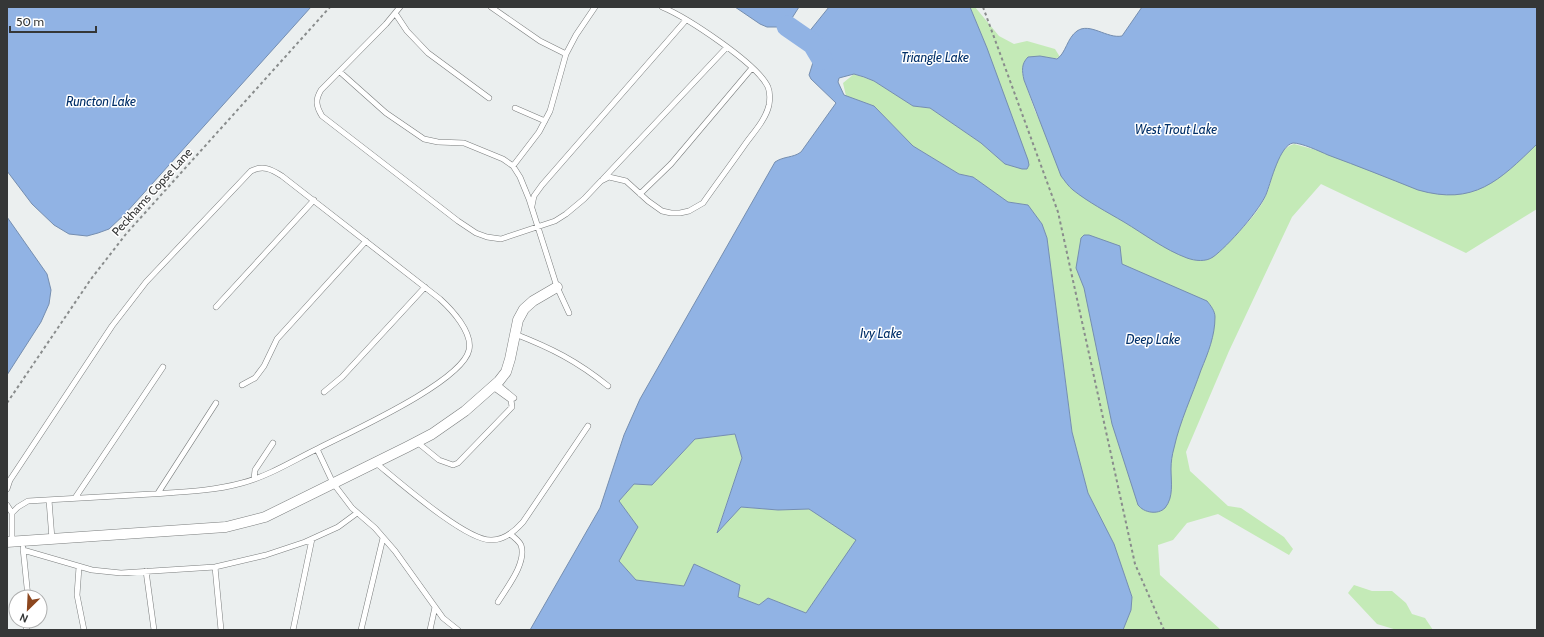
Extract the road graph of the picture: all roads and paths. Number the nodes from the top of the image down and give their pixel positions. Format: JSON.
{"nodes":[{"id":1,"x":330,"y":7,"type":"edge"},
{"id":2,"x":400,"y":7,"type":"edge"},
{"id":3,"x":491,"y":7,"type":"edge"},
{"id":4,"x":595,"y":7,"type":"edge"},
{"id":5,"x":662,"y":7,"type":"edge"},
{"id":6,"x":983,"y":7,"type":"edge"},
{"id":7,"x":395,"y":13,"type":"junction"},
{"id":8,"x":686,"y":20,"type":"junction"},
{"id":9,"x":727,"y":47,"type":"junction"},
{"id":10,"x":566,"y":54,"type":"junction"},
{"id":11,"x":752,"y":68,"type":"junction"},
{"id":12,"x":340,"y":72,"type":"junction"},
{"id":13,"x":489,"y":98,"type":"dead end"},
{"id":14,"x":515,"y":108,"type":"dead end"},
{"id":15,"x":545,"y":121,"type":"junction"},
{"id":16,"x":513,"y":166,"type":"junction"},
{"id":17,"x":600,"y":181,"type":"junction"},
{"id":18,"x":640,"y":194,"type":"junction"},
{"id":19,"x":314,"y":200,"type":"junction"},
{"id":20,"x":531,"y":207,"type":"junction"},
{"id":21,"x":538,"y":226,"type":"junction"},
{"id":22,"x":366,"y":241,"type":"junction"},
{"id":23,"x":425,"y":287,"type":"junction"},
{"id":24,"x":557,"y":287,"type":"junction"},
{"id":25,"x":216,"y":307,"type":"dead end"},
{"id":26,"x":569,"y":313,"type":"dead end"},
{"id":27,"x":514,"y":334,"type":"junction"},
{"id":28,"x":163,"y":367,"type":"dead end"},
{"id":29,"x":495,"y":385,"type":"junction"},
{"id":30,"x":242,"y":386,"type":"dead end"},
{"id":31,"x":608,"y":386,"type":"dead end"},
{"id":32,"x":324,"y":392,"type":"dead end"},
{"id":33,"x":514,"y":398,"type":"dead end"},
{"id":34,"x":7,"y":402,"type":"edge"},
{"id":35,"x":216,"y":403,"type":"dead end"},
{"id":36,"x":588,"y":426,"type":"dead end"},
{"id":37,"x":417,"y":442,"type":"junction"},
{"id":38,"x":273,"y":443,"type":"dead end"},
{"id":39,"x":317,"y":449,"type":"junction"},
{"id":40,"x":376,"y":463,"type":"junction"},
{"id":41,"x":254,"y":479,"type":"junction"},
{"id":42,"x":333,"y":483,"type":"junction"},
{"id":43,"x":7,"y":489,"type":"edge"},
{"id":44,"x":158,"y":493,"type":"junction"},
{"id":45,"x":75,"y":498,"type":"junction"},
{"id":46,"x":49,"y":500,"type":"junction"},
{"id":47,"x":7,"y":505,"type":"edge"},
{"id":48,"x":12,"y":513,"type":"junction"},
{"id":49,"x":357,"y":513,"type":"junction"},
{"id":50,"x":510,"y":534,"type":"junction"},
{"id":51,"x":383,"y":538,"type":"junction"},
{"id":52,"x":52,"y":539,"type":"junction"},
{"id":53,"x":312,"y":539,"type":"junction"},
{"id":54,"x":16,"y":544,"type":"edge"},
{"id":55,"x":79,"y":567,"type":"junction"},
{"id":56,"x":215,"y":567,"type":"junction"},
{"id":57,"x":146,"y":571,"type":"junction"},
{"id":58,"x":26,"y":589,"type":"edge"},
{"id":59,"x":498,"y":602,"type":"dead end"},
{"id":60,"x":436,"y":607,"type":"junction"},
{"id":61,"x":84,"y":630,"type":"edge"},
{"id":62,"x":154,"y":630,"type":"edge"},
{"id":63,"x":222,"y":630,"type":"edge"},
{"id":64,"x":294,"y":630,"type":"edge"},
{"id":65,"x":361,"y":630,"type":"edge"},
{"id":66,"x":430,"y":630,"type":"edge"},
{"id":67,"x":458,"y":630,"type":"edge"},
{"id":68,"x":1164,"y":630,"type":"edge"}],
"edges":[{"from":1,"to":34,"type":"path","name":"Peckhams Copse Lane"},
{"from":2,"to":7,"type":"lane"},
{"from":3,"to":10,"type":"lane"},
{"from":4,"to":10,"type":"lane"},
{"from":5,"to":8,"type":"lane"},
{"from":6,"to":68,"type":"path"},
{"from":7,"to":12,"type":"lane"},
{"from":7,"to":13,"type":"lane"},
{"from":8,"to":9,"type":"lane"},
{"from":8,"to":20,"type":"lane"},
{"from":9,"to":11,"type":"lane"},
{"from":9,"to":17,"type":"lane"},
{"from":10,"to":15,"type":"lane"},
{"from":11,"to":18,"type":"lane"},
{"from":11,"to":18,"type":"lane"},
{"from":12,"to":16,"type":"lane"},
{"from":12,"to":21,"type":"lane"},
{"from":14,"to":15,"type":"lane"},
{"from":15,"to":16,"type":"lane"},
{"from":16,"to":20,"type":"lane"},
{"from":17,"to":18,"type":"lane"},
{"from":17,"to":21,"type":"lane"},
{"from":19,"to":22,"type":"lane"},
{"from":19,"to":25,"type":"lane"},
{"from":19,"to":43,"type":"lane"},
{"from":20,"to":21,"type":"lane"},
{"from":21,"to":24,"type":"lane"},
{"from":22,"to":23,"type":"lane"},
{"from":22,"to":30,"type":"lane"},
{"from":23,"to":32,"type":"lane"},
{"from":23,"to":39,"type":"lane"},
{"from":24,"to":26,"type":"lane"},
{"from":24,"to":27,"type":"street"},
{"from":27,"to":29,"type":"street"},
{"from":27,"to":31,"type":"lane"},
{"from":28,"to":45,"type":"lane"},
{"from":29,"to":33,"type":"lane"},
{"from":29,"to":37,"type":"street"},
{"from":29,"to":37,"type":"lane"},
{"from":35,"to":44,"type":"lane"},
{"from":36,"to":50,"type":"lane"},
{"from":37,"to":40,"type":"street"},
{"from":38,"to":41,"type":"lane"},
{"from":39,"to":41,"type":"lane"},
{"from":39,"to":42,"type":"lane"},
{"from":40,"to":42,"type":"street"},
{"from":40,"to":50,"type":"lane"},
{"from":41,"to":44,"type":"lane"},
{"from":42,"to":49,"type":"lane"},
{"from":42,"to":52,"type":"street"},
{"from":44,"to":45,"type":"lane"},
{"from":45,"to":46,"type":"lane"},
{"from":46,"to":48,"type":"lane"},
{"from":46,"to":52,"type":"lane"},
{"from":47,"to":48,"type":"lane"},
{"from":48,"to":54,"type":"lane"},
{"from":49,"to":51,"type":"lane"},
{"from":49,"to":53,"type":"lane"},
{"from":50,"to":59,"type":"lane"},
{"from":51,"to":60,"type":"lane"},
{"from":51,"to":65,"type":"lane"},
{"from":52,"to":54,"type":"street"},
{"from":53,"to":56,"type":"lane"},
{"from":53,"to":64,"type":"lane"},
{"from":54,"to":55,"type":"lane"},
{"from":54,"to":58,"type":"lane"},
{"from":55,"to":57,"type":"lane"},
{"from":55,"to":61,"type":"lane"},
{"from":56,"to":57,"type":"lane"},
{"from":56,"to":63,"type":"lane"},
{"from":57,"to":62,"type":"lane"},
{"from":60,"to":66,"type":"lane"},
{"from":60,"to":67,"type":"lane"}]}
